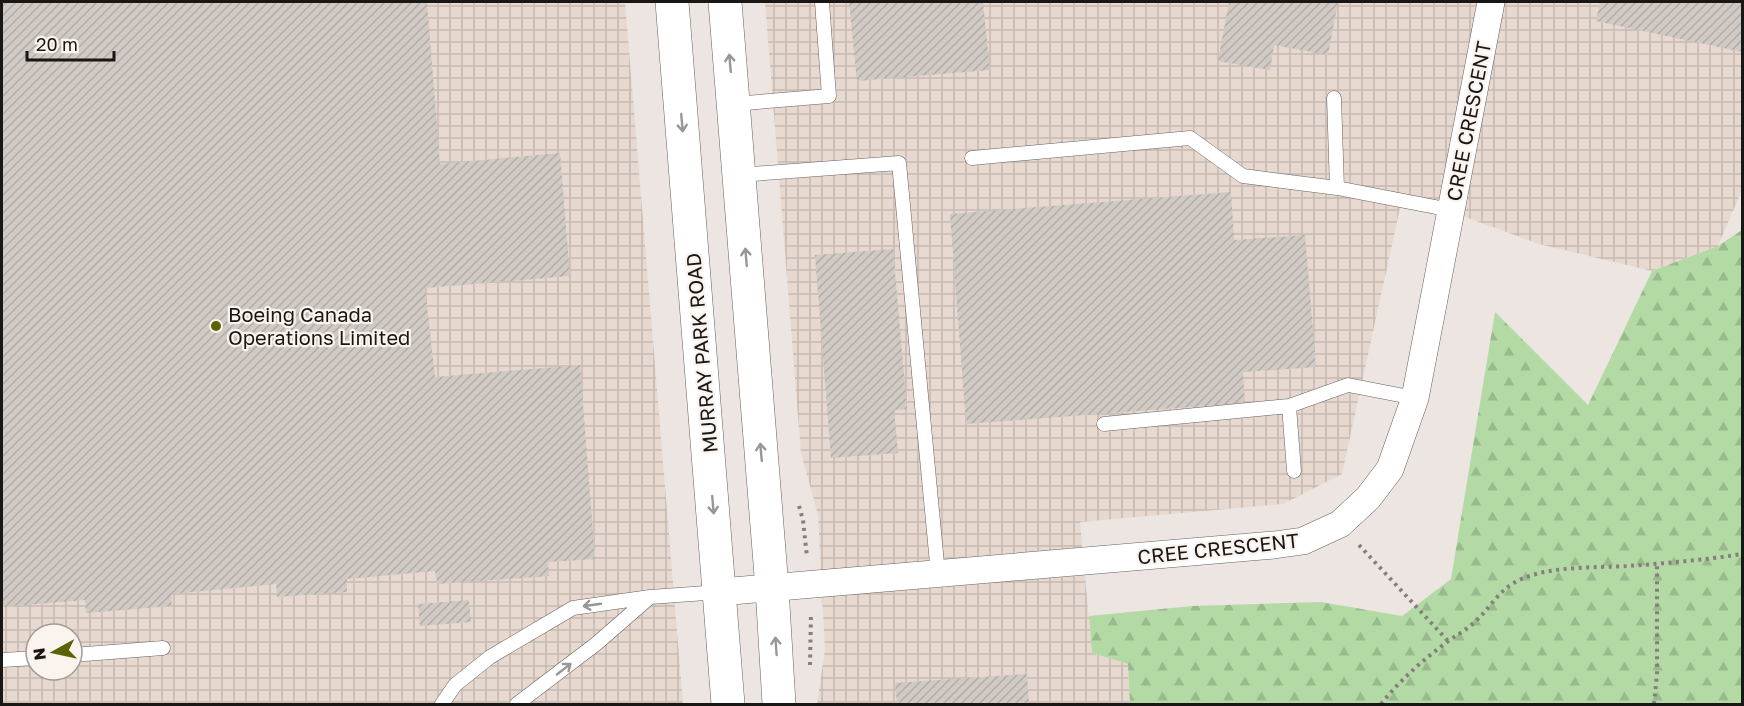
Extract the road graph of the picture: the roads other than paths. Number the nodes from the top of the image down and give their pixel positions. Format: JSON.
{"nodes":[{"id":1,"x":672,"y":2,"type":"edge"},
{"id":2,"x":725,"y":2,"type":"edge"},
{"id":3,"x":822,"y":2,"type":"edge"},
{"id":4,"x":1491,"y":2,"type":"edge"},
{"id":5,"x":1334,"y":98,"type":"dead end"},
{"id":6,"x":733,"y":105,"type":"junction"},
{"id":7,"x":972,"y":158,"type":"dead end"},
{"id":8,"x":739,"y":175,"type":"junction"},
{"id":9,"x":1338,"y":188,"type":"junction"},
{"id":10,"x":1451,"y":210,"type":"junction"},
{"id":11,"x":1415,"y":398,"type":"junction"},
{"id":12,"x":1289,"y":406,"type":"junction"},
{"id":13,"x":1104,"y":424,"type":"dead end"},
{"id":14,"x":1294,"y":471,"type":"dead end"},
{"id":15,"x":938,"y":574,"type":"junction"},
{"id":16,"x":772,"y":588,"type":"junction"},
{"id":17,"x":720,"y":592,"type":"junction"},
{"id":18,"x":650,"y":597,"type":"junction"},
{"id":19,"x":163,"y":648,"type":"dead end"},
{"id":20,"x":84,"y":654,"type":"edge"},
{"id":21,"x":24,"y":659,"type":"edge"},
{"id":22,"x":2,"y":660,"type":"edge"},
{"id":23,"x":442,"y":705,"type":"edge"},
{"id":24,"x":517,"y":705,"type":"edge"},
{"id":25,"x":728,"y":705,"type":"edge"},
{"id":26,"x":780,"y":705,"type":"edge"}],
"edges":[{"from":1,"to":17,"type":"street","name":"MURRAY PARK ROAD","one_way":true},
{"from":6,"to":2,"type":"street","one_way":true},
{"from":3,"to":6,"type":"lane"},
{"from":4,"to":10,"type":"street","name":"CREE CRESCENT"},
{"from":5,"to":9,"type":"lane"},
{"from":6,"to":8,"type":"street"},
{"from":7,"to":9,"type":"lane"},
{"from":8,"to":15,"type":"lane"},
{"from":16,"to":8,"type":"street","one_way":true},
{"from":9,"to":10,"type":"lane"},
{"from":10,"to":11,"type":"street","name":"CREE CRESCENT"},
{"from":11,"to":12,"type":"lane"},
{"from":11,"to":15,"type":"street","name":"CREE CRESCENT"},
{"from":12,"to":13,"type":"lane"},
{"from":12,"to":14,"type":"lane"},
{"from":15,"to":16,"type":"street","name":"CREE CRESCENT"},
{"from":16,"to":17,"type":"street","name":"CREE CRESCENT"},
{"from":26,"to":16,"type":"street","one_way":true},
{"from":17,"to":18,"type":"lane"},
{"from":17,"to":25,"type":"street","name":"MURRAY PARK ROAD"},
{"from":18,"to":23,"type":"lane","one_way":true},
{"from":24,"to":18,"type":"lane","one_way":true},
{"from":19,"to":20,"type":"lane"},
{"from":21,"to":22,"type":"lane"}]}
